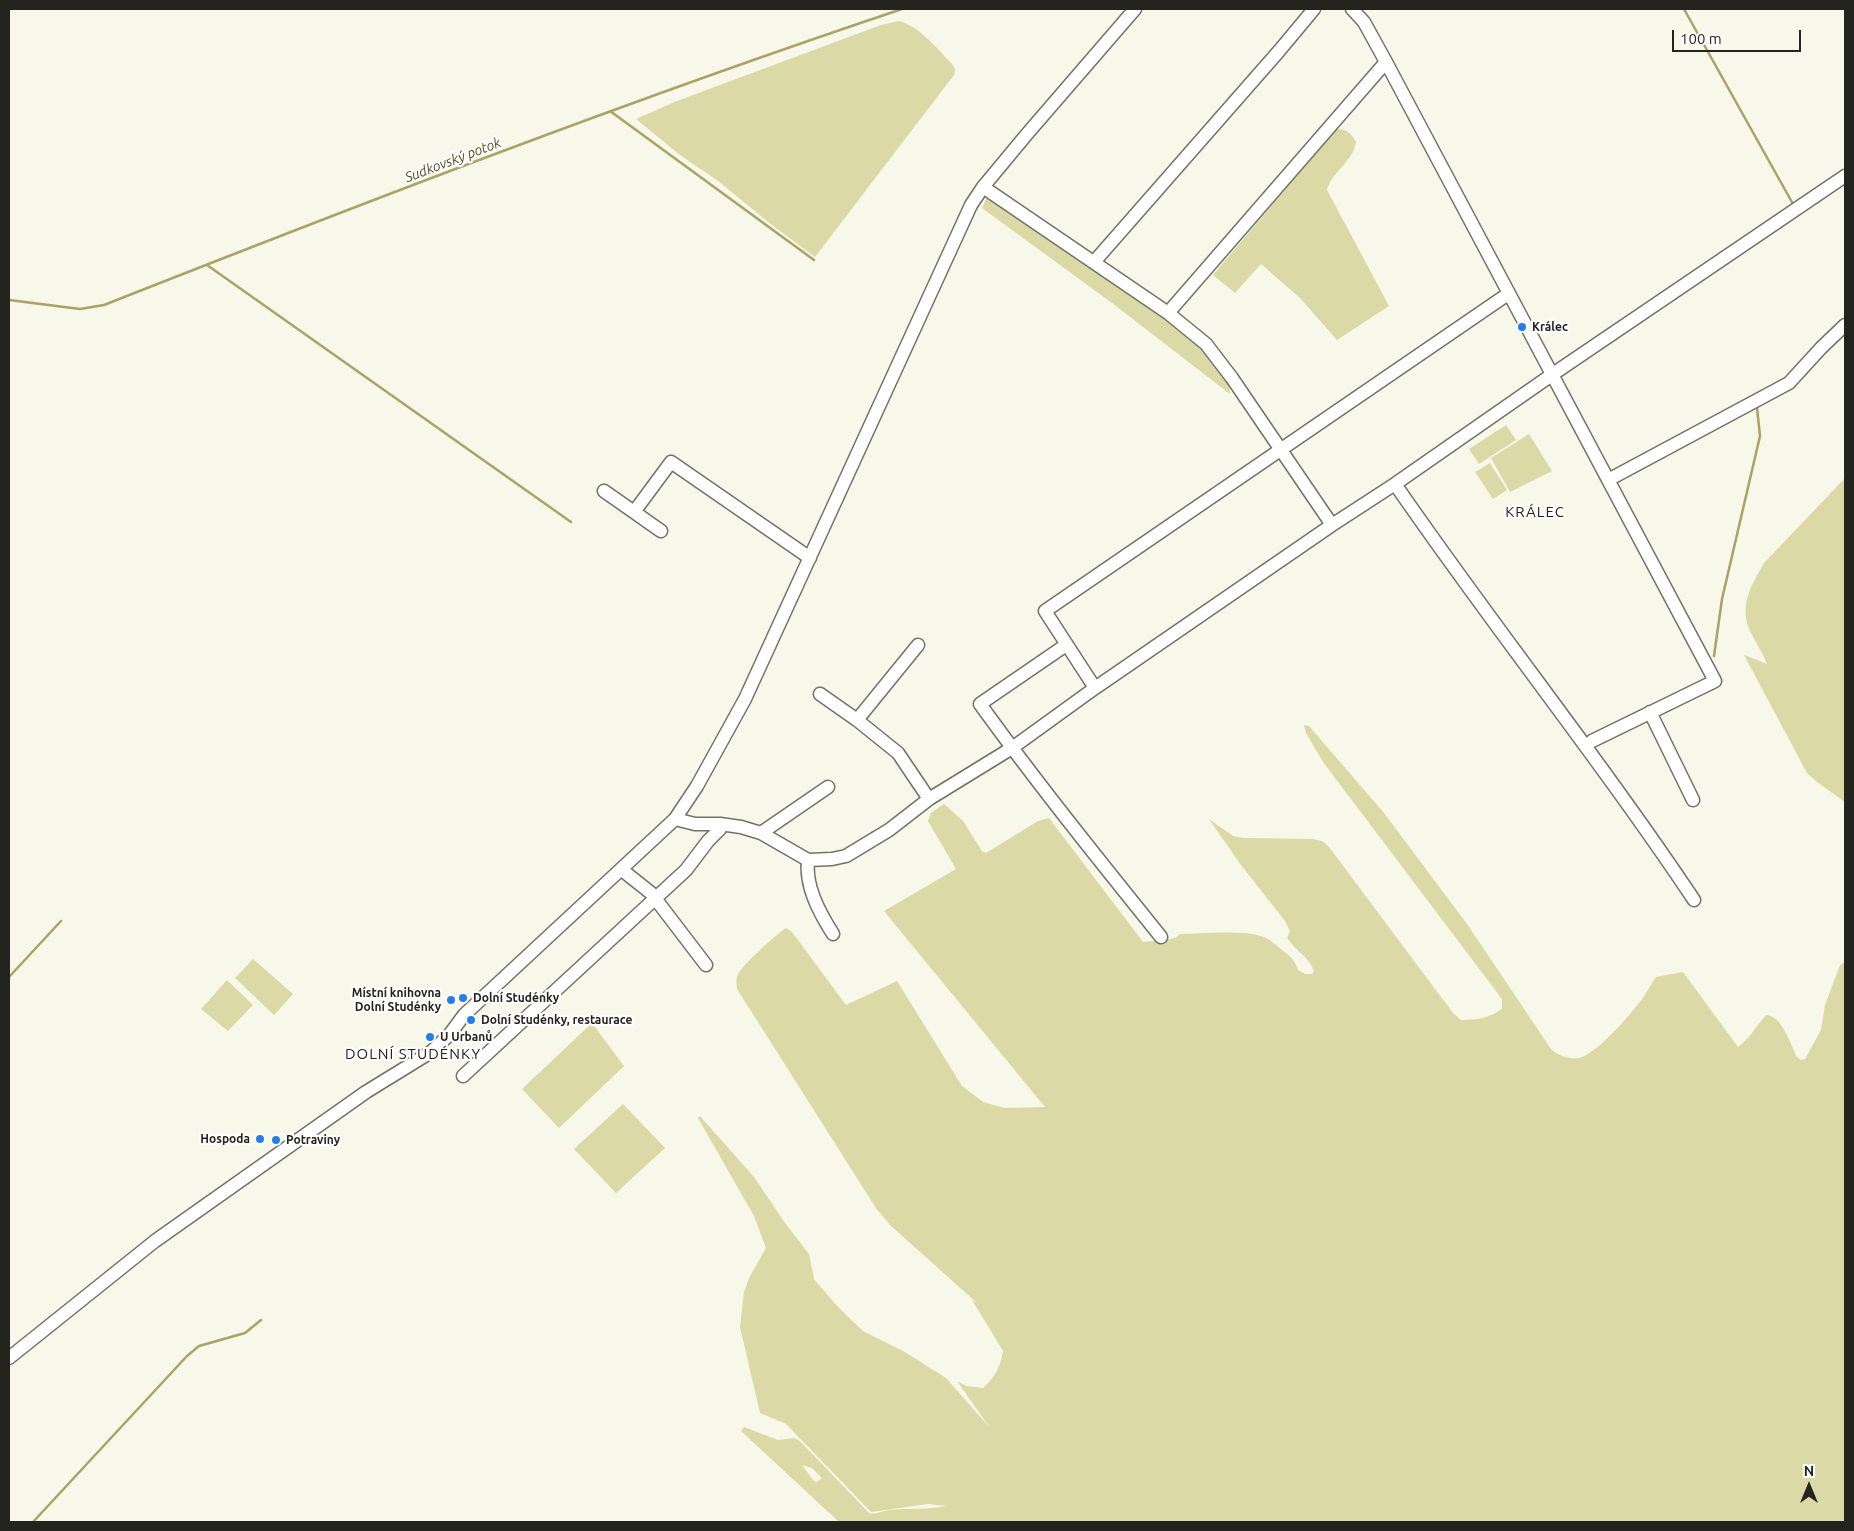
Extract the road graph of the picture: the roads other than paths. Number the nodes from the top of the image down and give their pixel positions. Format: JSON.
{"nodes":[{"id":1,"x":1135,"y":9,"type":"edge"},
{"id":2,"x":1314,"y":9,"type":"edge"},
{"id":3,"x":1352,"y":9,"type":"edge"},
{"id":4,"x":1386,"y":62,"type":"junction"},
{"id":5,"x":1845,"y":176,"type":"edge"},
{"id":6,"x":983,"y":187,"type":"junction"},
{"id":7,"x":1094,"y":262,"type":"junction"},
{"id":8,"x":1508,"y":294,"type":"junction"},
{"id":9,"x":1168,"y":313,"type":"junction"},
{"id":10,"x":1845,"y":325,"type":"edge"},
{"id":11,"x":1553,"y":374,"type":"junction"},
{"id":12,"x":1280,"y":450,"type":"junction"},
{"id":13,"x":1608,"y":480,"type":"junction"},
{"id":14,"x":1395,"y":484,"type":"junction"},
{"id":15,"x":604,"y":492,"type":"dead end"},
{"id":16,"x":634,"y":512,"type":"junction"},
{"id":17,"x":1332,"y":525,"type":"junction"},
{"id":18,"x":661,"y":531,"type":"dead end"},
{"id":19,"x":810,"y":558,"type":"junction"},
{"id":20,"x":1066,"y":644,"type":"junction"},
{"id":21,"x":918,"y":645,"type":"dead end"},
{"id":22,"x":1095,"y":688,"type":"junction"},
{"id":23,"x":820,"y":694,"type":"dead end"},
{"id":24,"x":1650,"y":712,"type":"junction"},
{"id":25,"x":857,"y":720,"type":"junction"},
{"id":26,"x":1592,"y":741,"type":"dead end"},
{"id":27,"x":1012,"y":748,"type":"junction"},
{"id":28,"x":828,"y":787,"type":"dead end"},
{"id":29,"x":930,"y":799,"type":"junction"},
{"id":30,"x":1693,"y":800,"type":"dead end"},
{"id":31,"x":676,"y":819,"type":"junction"},
{"id":32,"x":720,"y":824,"type":"junction"},
{"id":33,"x":761,"y":833,"type":"junction"},
{"id":34,"x":808,"y":860,"type":"junction"},
{"id":35,"x":622,"y":870,"type":"junction"},
{"id":36,"x":656,"y":898,"type":"junction"},
{"id":37,"x":1694,"y":900,"type":"dead end"},
{"id":38,"x":833,"y":934,"type":"dead end"},
{"id":39,"x":1161,"y":937,"type":"dead end"},
{"id":40,"x":706,"y":965,"type":"dead end"},
{"id":41,"x":463,"y":1076,"type":"dead end"},
{"id":42,"x":9,"y":1358,"type":"edge"}],
"edges":[{"from":1,"to":6,"type":"street"},
{"from":2,"to":7,"type":"street"},
{"from":3,"to":4,"type":"street"},
{"from":4,"to":8,"type":"street"},
{"from":4,"to":9,"type":"street"},
{"from":5,"to":11,"type":"street"},
{"from":6,"to":7,"type":"street"},
{"from":6,"to":19,"type":"street"},
{"from":7,"to":9,"type":"street"},
{"from":8,"to":11,"type":"street"},
{"from":8,"to":12,"type":"street"},
{"from":9,"to":12,"type":"street"},
{"from":10,"to":13,"type":"street"},
{"from":11,"to":13,"type":"street"},
{"from":11,"to":14,"type":"street"},
{"from":12,"to":17,"type":"street"},
{"from":12,"to":20,"type":"street"},
{"from":13,"to":24,"type":"street"},
{"from":14,"to":17,"type":"street"},
{"from":14,"to":37,"type":"street"},
{"from":15,"to":16,"type":"street"},
{"from":16,"to":18,"type":"street"},
{"from":16,"to":19,"type":"street"},
{"from":17,"to":22,"type":"street"},
{"from":19,"to":31,"type":"street"},
{"from":20,"to":22,"type":"street"},
{"from":20,"to":27,"type":"street"},
{"from":21,"to":25,"type":"street"},
{"from":22,"to":27,"type":"street"},
{"from":23,"to":25,"type":"street"},
{"from":24,"to":26,"type":"street"},
{"from":24,"to":30,"type":"street"},
{"from":25,"to":29,"type":"street"},
{"from":27,"to":29,"type":"street"},
{"from":27,"to":39,"type":"street"},
{"from":28,"to":33,"type":"street"},
{"from":29,"to":34,"type":"street"},
{"from":31,"to":32,"type":"street"},
{"from":31,"to":35,"type":"street"},
{"from":32,"to":33,"type":"street"},
{"from":32,"to":36,"type":"street"},
{"from":33,"to":34,"type":"street"},
{"from":34,"to":38,"type":"street"},
{"from":35,"to":36,"type":"street"},
{"from":35,"to":42,"type":"street"},
{"from":36,"to":40,"type":"street"},
{"from":36,"to":41,"type":"street"}]}
